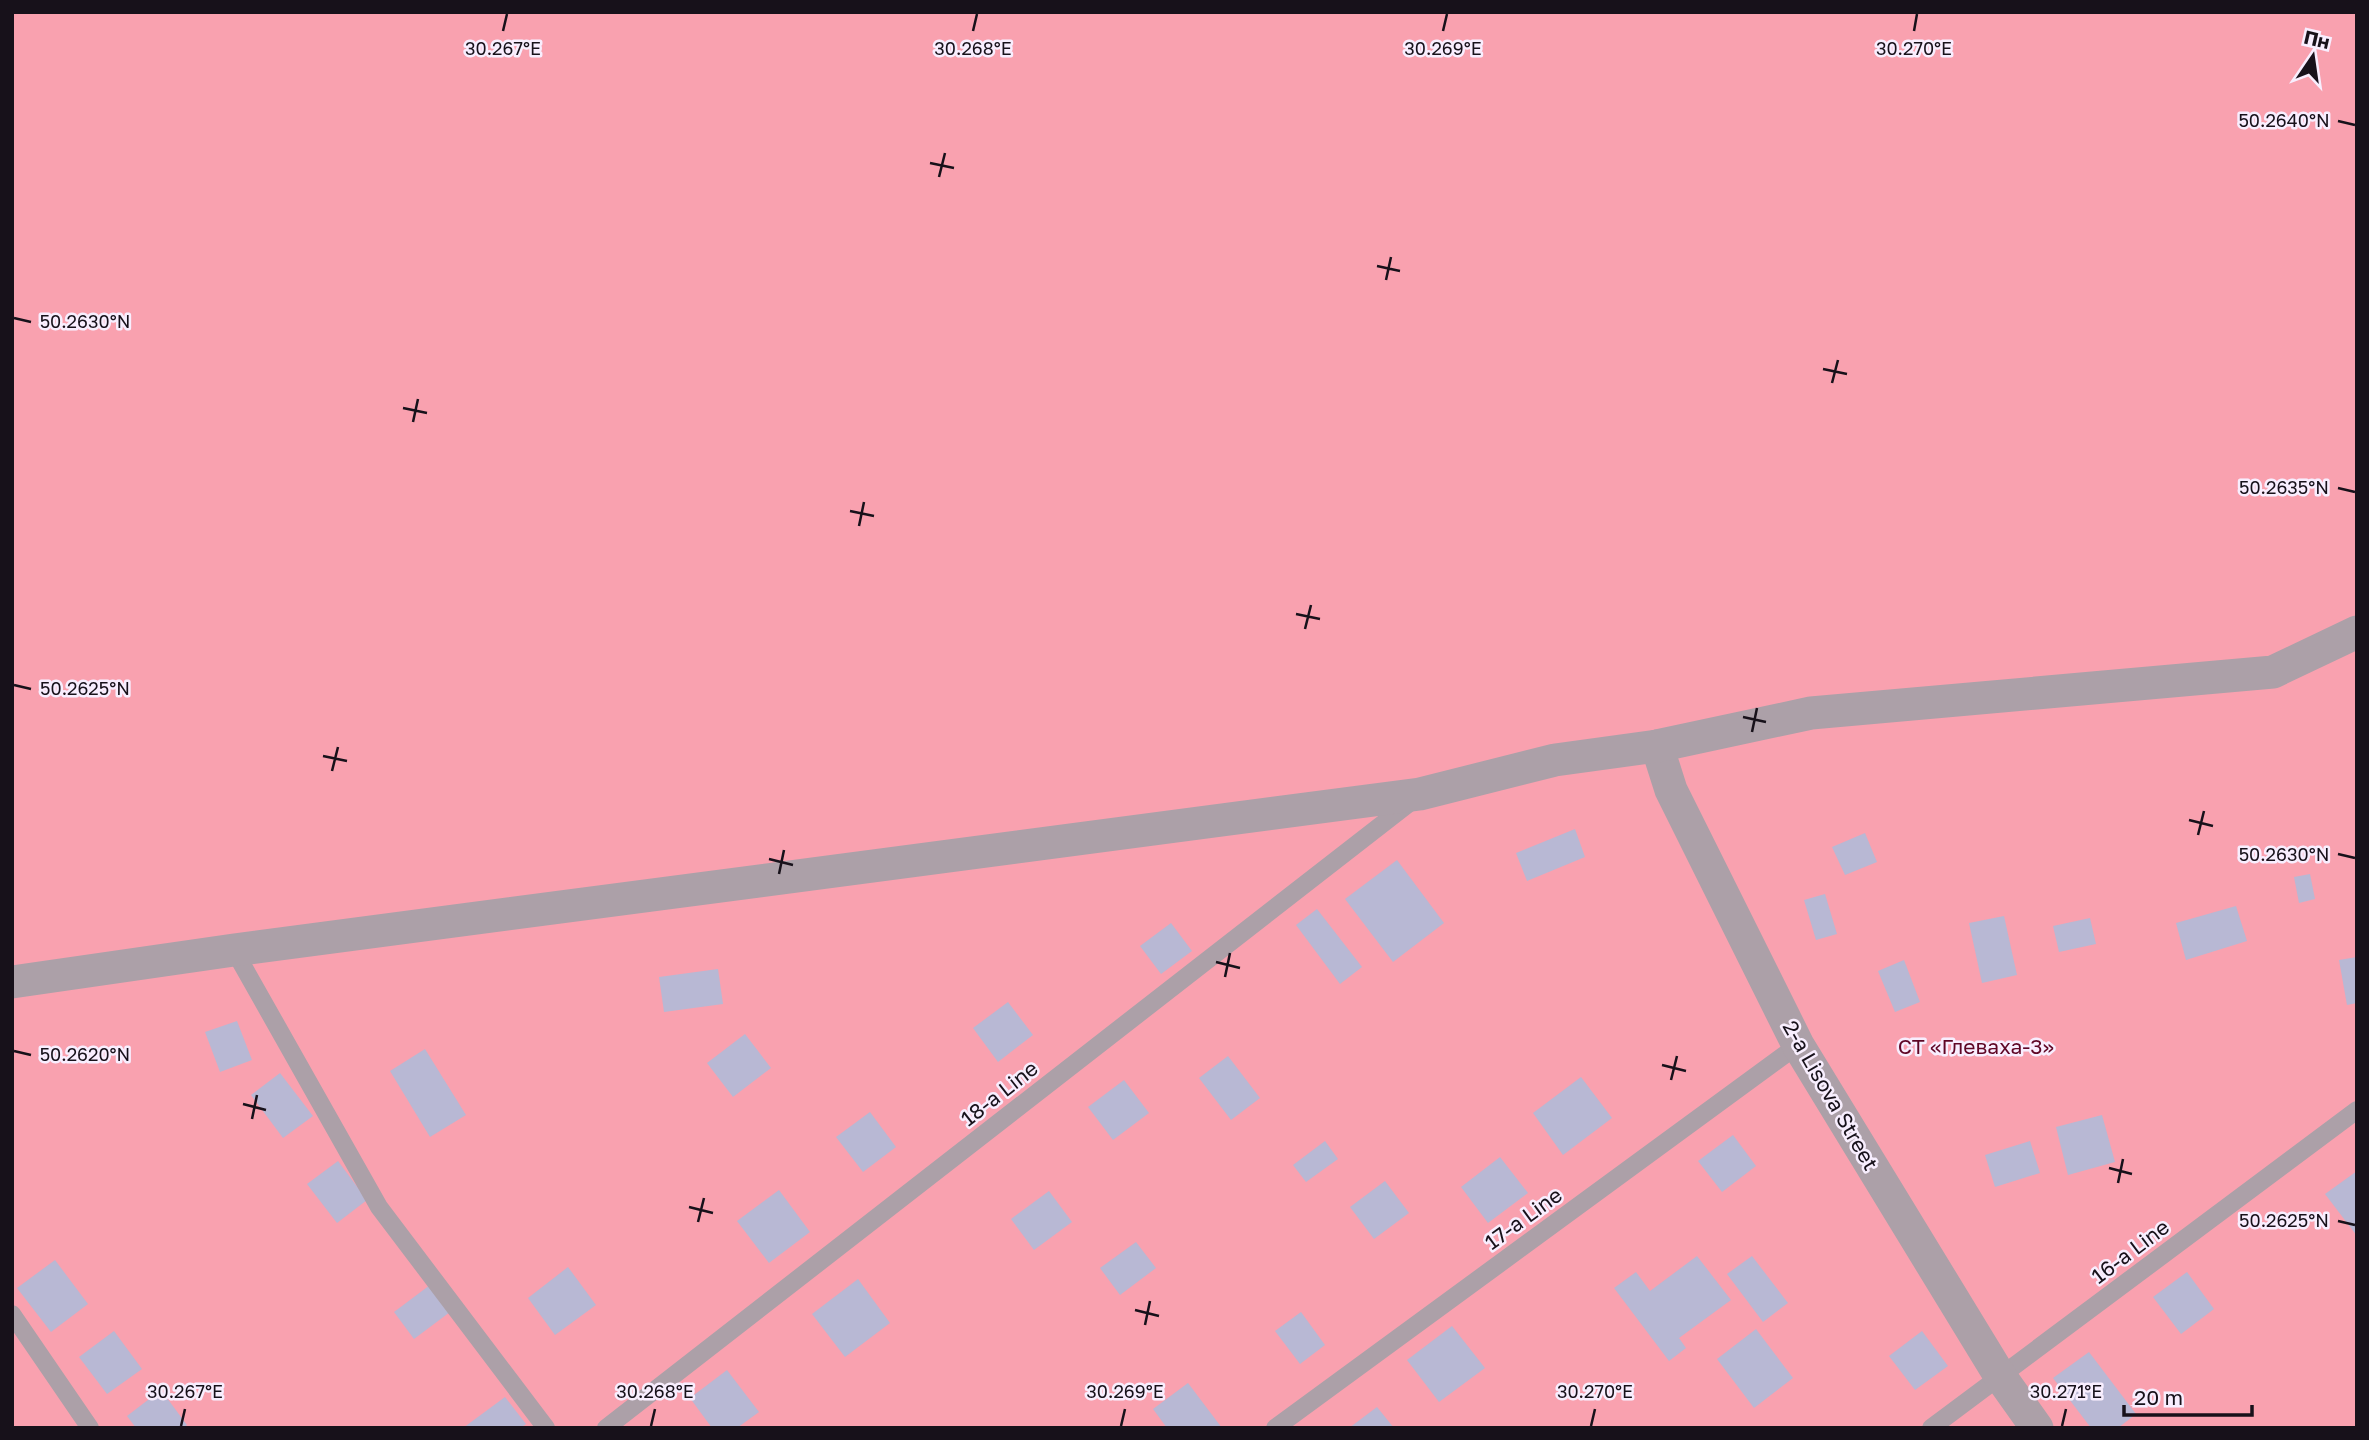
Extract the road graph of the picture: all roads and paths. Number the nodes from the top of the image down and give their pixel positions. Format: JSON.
{"nodes":[{"id":1,"x":2357,"y":632,"type":"edge"},
{"id":2,"x":1657,"y":746,"type":"junction"},
{"id":3,"x":1420,"y":794,"type":"junction"},
{"id":4,"x":234,"y":950,"type":"junction"},
{"id":5,"x":12,"y":982,"type":"edge"},
{"id":6,"x":1798,"y":1045,"type":"junction"},
{"id":7,"x":2357,"y":1110,"type":"edge"},
{"id":8,"x":12,"y":1314,"type":"edge"},
{"id":9,"x":2000,"y":1377,"type":"junction"},
{"id":10,"x":90,"y":1428,"type":"edge"},
{"id":11,"x":546,"y":1428,"type":"edge"},
{"id":12,"x":606,"y":1428,"type":"edge"},
{"id":13,"x":1275,"y":1428,"type":"edge"},
{"id":14,"x":1931,"y":1428,"type":"edge"},
{"id":15,"x":2037,"y":1428,"type":"edge"}],
"edges":[{"from":1,"to":2,"type":"street"},
{"from":2,"to":3,"type":"street"},
{"from":2,"to":6,"type":"street","name":"2-a Lisova Street"},
{"from":3,"to":4,"type":"street"},
{"from":3,"to":12,"type":"lane","name":"18-a Line"},
{"from":4,"to":5,"type":"street"},
{"from":4,"to":11,"type":"lane"},
{"from":6,"to":9,"type":"street","name":"2-a Lisova Street"},
{"from":6,"to":13,"type":"lane","name":"17-a Line"},
{"from":7,"to":9,"type":"lane","name":"16-a Line"},
{"from":8,"to":10,"type":"lane"},
{"from":9,"to":14,"type":"lane","name":"16-a Line"},
{"from":9,"to":15,"type":"street","name":"2-a Lisova Street"}]}
